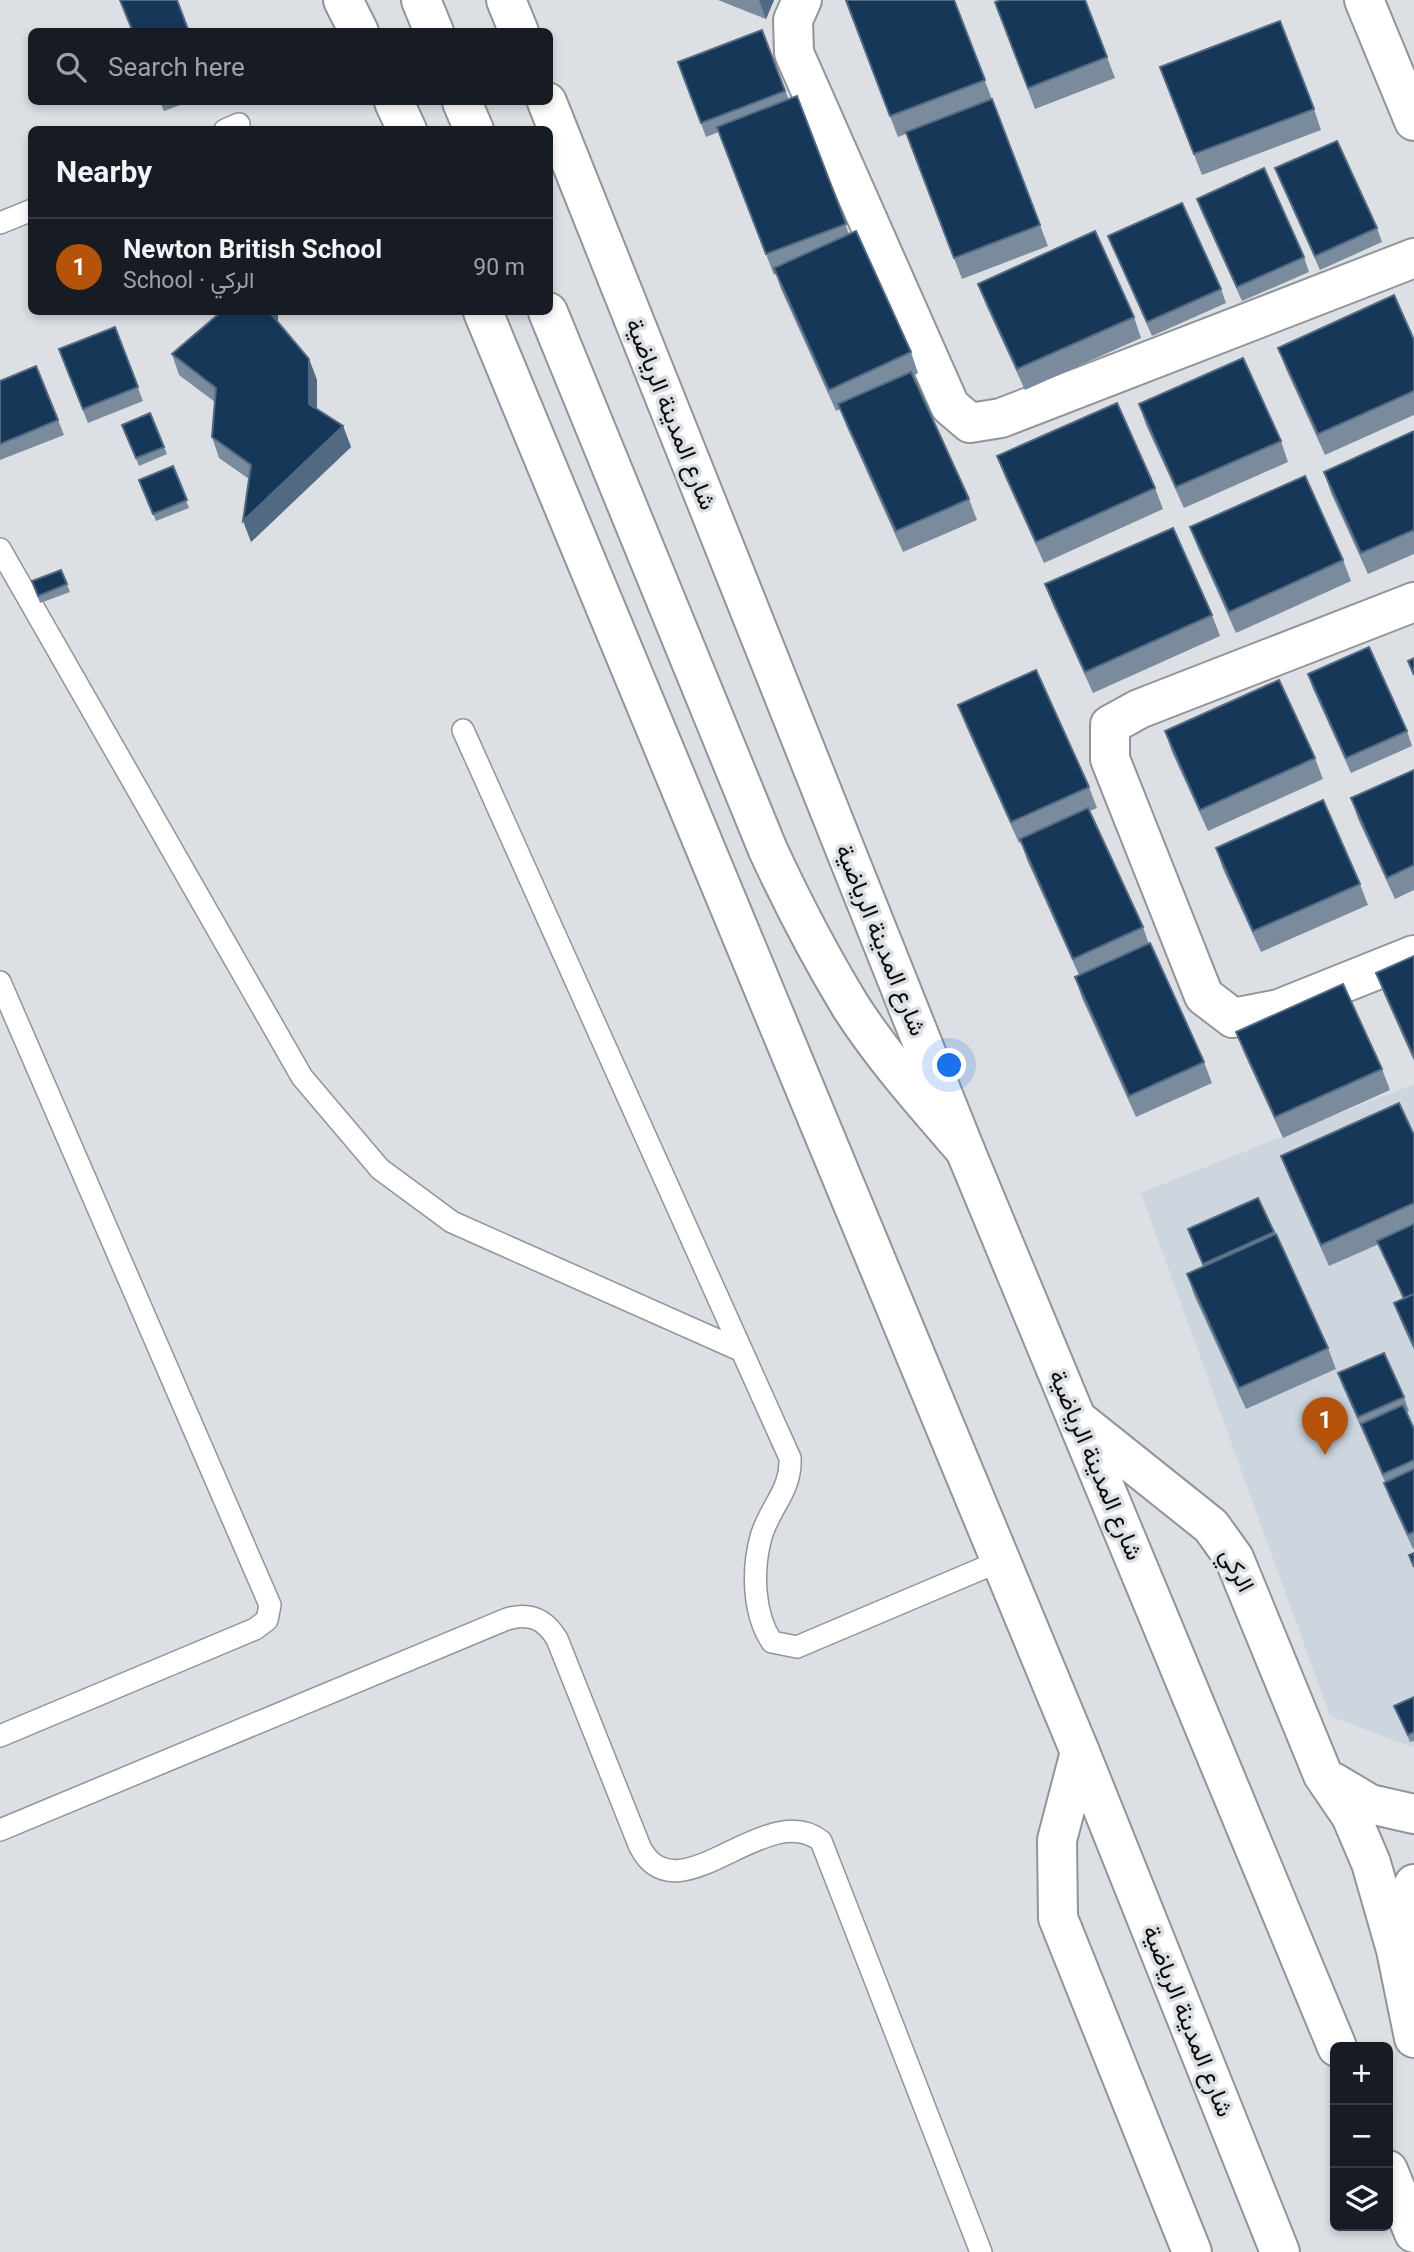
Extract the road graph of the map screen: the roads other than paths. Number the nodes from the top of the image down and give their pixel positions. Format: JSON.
{"nodes":[{"id":1,"x":344,"y":0,"type":"edge"},
{"id":2,"x":421,"y":0,"type":"edge"},
{"id":3,"x":506,"y":0,"type":"edge"},
{"id":4,"x":802,"y":0,"type":"edge"},
{"id":5,"x":1364,"y":0,"type":"edge"},
{"id":6,"x":357,"y":28,"type":"edge"},
{"id":7,"x":432,"y":28,"type":"edge"},
{"id":8,"x":517,"y":28,"type":"edge"},
{"id":9,"x":395,"y":105,"type":"edge"},
{"id":10,"x":463,"y":105,"type":"edge"},
{"id":11,"x":548,"y":105,"type":"edge"},
{"id":12,"x":1414,"y":121,"type":"edge"},
{"id":13,"x":405,"y":126,"type":"edge"},
{"id":14,"x":472,"y":126,"type":"edge"},
{"id":15,"x":28,"y":212,"type":"edge"},
{"id":16,"x":0,"y":223,"type":"edge"},
{"id":17,"x":1414,"y":258,"type":"edge"},
{"id":18,"x":484,"y":315,"type":"edge"},
{"id":19,"x":549,"y":315,"type":"edge"},
{"id":20,"x":0,"y":548,"type":"edge"},
{"id":21,"x":1414,"y":602,"type":"edge"},
{"id":22,"x":463,"y":730,"type":"dead end"},
{"id":23,"x":1414,"y":954,"type":"edge"},
{"id":24,"x":0,"y":982,"type":"edge"},
{"id":25,"x":965,"y":1150,"type":"junction"},
{"id":26,"x":742,"y":1351,"type":"junction"},
{"id":27,"x":1077,"y":1419,"type":"junction"},
{"id":28,"x":1000,"y":1560,"type":"junction"},
{"id":29,"x":0,"y":1736,"type":"edge"},
{"id":30,"x":1080,"y":1752,"type":"junction"},
{"id":31,"x":1323,"y":1774,"type":"junction"},
{"id":32,"x":1414,"y":1814,"type":"edge"},
{"id":33,"x":0,"y":1830,"type":"edge"},
{"id":34,"x":1414,"y":1884,"type":"edge"},
{"id":35,"x":1396,"y":1950,"type":"junction"},
{"id":36,"x":1414,"y":2038,"type":"edge"},
{"id":37,"x":1335,"y":2042,"type":"edge"},
{"id":38,"x":1393,"y":2182,"type":"edge"},
{"id":39,"x":1414,"y":2233,"type":"edge"},
{"id":40,"x":981,"y":2252,"type":"edge"},
{"id":41,"x":1192,"y":2252,"type":"edge"},
{"id":42,"x":1280,"y":2252,"type":"edge"}],
"edges":[{"from":1,"to":6,"type":"main road"},
{"from":2,"to":7,"type":"main road"},
{"from":3,"to":8,"type":"main road"},
{"from":4,"to":17,"type":"main road"},
{"from":5,"to":12,"type":"main road"},
{"from":9,"to":13,"type":"main road"},
{"from":10,"to":14,"type":"main road"},
{"from":11,"to":25,"type":"main road","name":"شارع المدينة الرياضية"},
{"from":15,"to":16,"type":"lane"},
{"from":18,"to":28,"type":"main road","name":"شارع المدينة الرياضية"},
{"from":19,"to":25,"type":"main road"},
{"from":20,"to":26,"type":"lane"},
{"from":21,"to":23,"type":"main road"},
{"from":22,"to":26,"type":"lane"},
{"from":24,"to":29,"type":"lane"},
{"from":25,"to":27,"type":"main road","name":"شارع المدينة الرياضية"},
{"from":26,"to":28,"type":"lane"},
{"from":27,"to":31,"type":"main road","name":"الركي"},
{"from":27,"to":37,"type":"main road","name":"شارع المدينة الرياضية"},
{"from":28,"to":30,"type":"main road","name":"شارع المدينة الرياضية"},
{"from":30,"to":41,"type":"main road"},
{"from":30,"to":42,"type":"main road","name":"شارع المدينة الرياضية"},
{"from":31,"to":32,"type":"main road"},
{"from":31,"to":35,"type":"main road","name":"الركي"},
{"from":33,"to":40,"type":"lane"},
{"from":34,"to":35,"type":"main road","name":"الركي"},
{"from":35,"to":36,"type":"main road","name":"الركي"},
{"from":38,"to":39,"type":"main road"}]}
